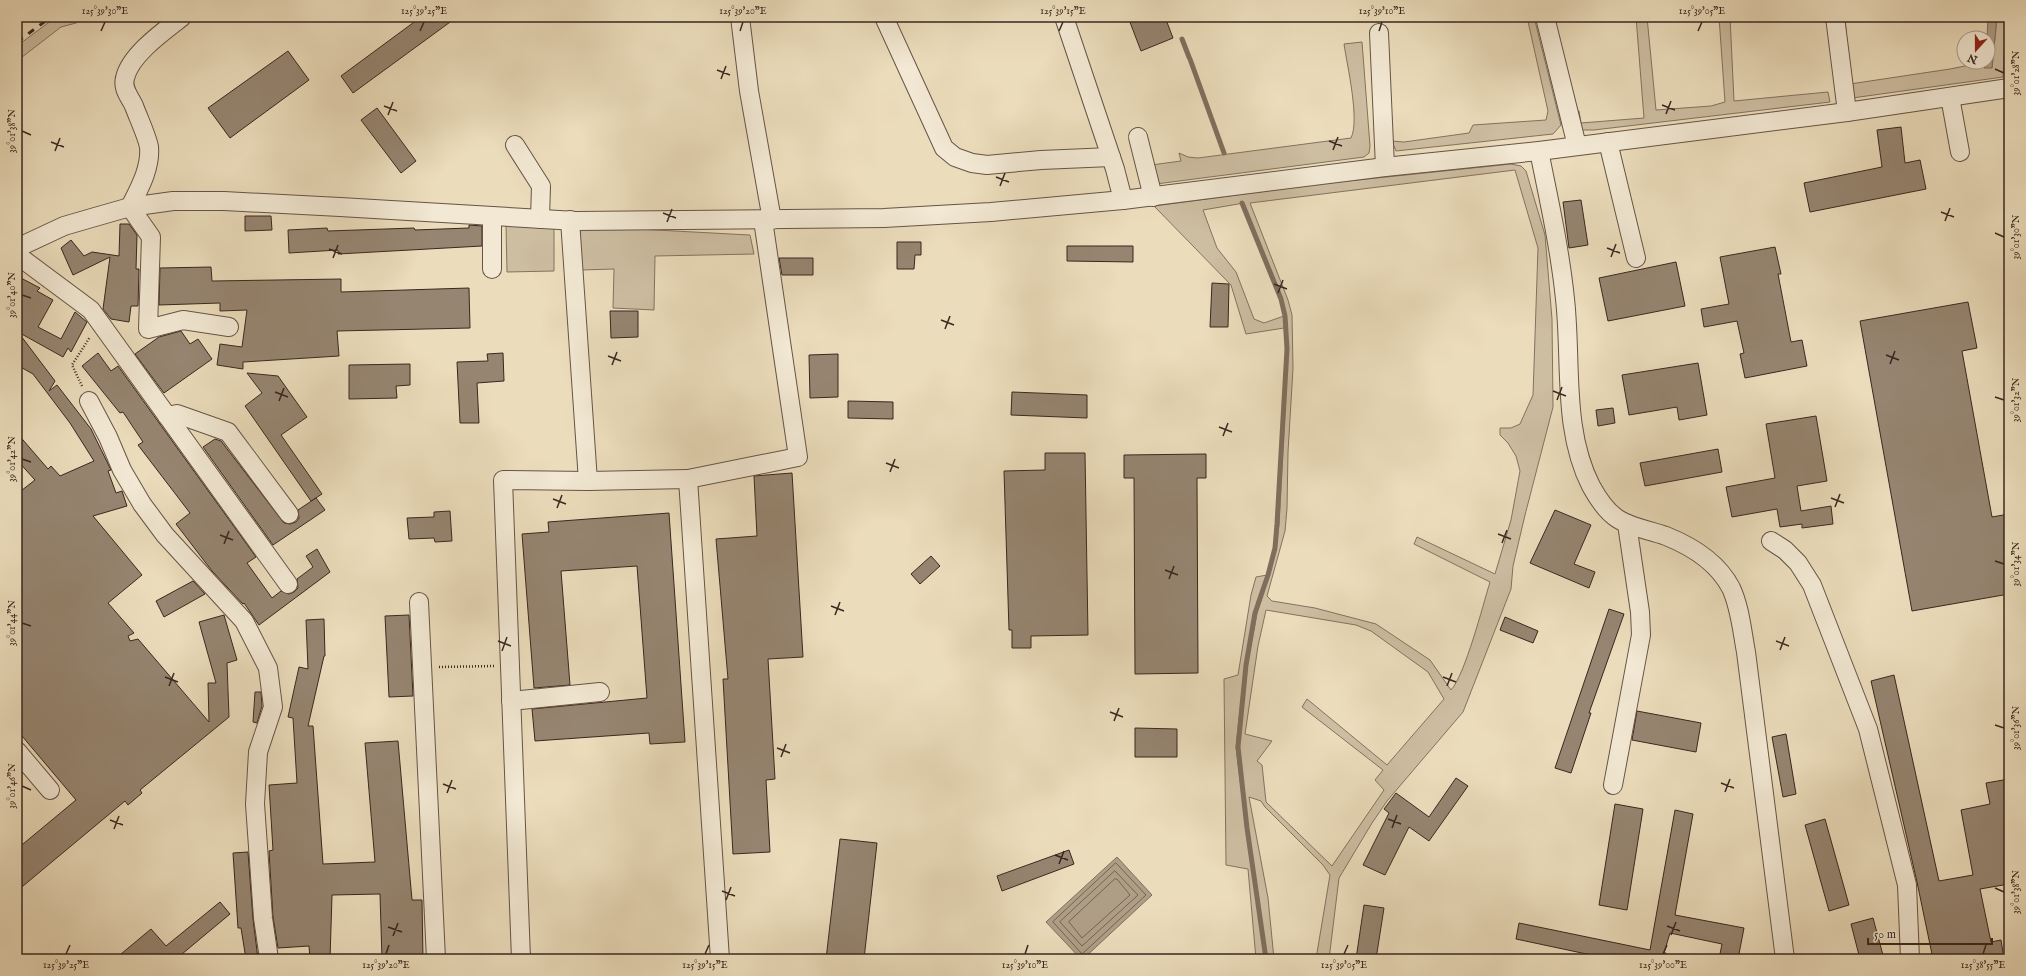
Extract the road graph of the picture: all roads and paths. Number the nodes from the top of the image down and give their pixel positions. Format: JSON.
{"nodes":[{"id":1,"x":182,"y":17,"type":"edge"},
{"id":2,"x":740,"y":17,"type":"edge"},
{"id":3,"x":884,"y":17,"type":"edge"},
{"id":4,"x":1064,"y":17,"type":"edge"},
{"id":5,"x":1545,"y":17,"type":"edge"},
{"id":6,"x":1835,"y":17,"type":"edge"},
{"id":7,"x":1379,"y":33,"type":"dead end"},
{"id":8,"x":2009,"y":88,"type":"edge"},
{"id":9,"x":1950,"y":97,"type":"junction"},
{"id":10,"x":1847,"y":112,"type":"junction"},
{"id":11,"x":1138,"y":137,"type":"dead end"},
{"id":12,"x":1608,"y":142,"type":"junction"},
{"id":13,"x":515,"y":145,"type":"dead end"},
{"id":14,"x":1577,"y":146,"type":"junction"},
{"id":15,"x":1539,"y":151,"type":"junction"},
{"id":16,"x":1960,"y":152,"type":"dead end"},
{"id":17,"x":1111,"y":157,"type":"junction"},
{"id":18,"x":1385,"y":167,"type":"junction"},
{"id":19,"x":1153,"y":197,"type":"junction"},
{"id":20,"x":1123,"y":200,"type":"junction"},
{"id":21,"x":130,"y":207,"type":"junction"},
{"id":22,"x":492,"y":216,"type":"junction"},
{"id":23,"x":540,"y":219,"type":"junction"},
{"id":24,"x":570,"y":220,"type":"junction"},
{"id":25,"x":767,"y":220,"type":"junction"},
{"id":26,"x":17,"y":248,"type":"edge"},
{"id":27,"x":17,"y":255,"type":"edge"},
{"id":28,"x":1636,"y":258,"type":"dead end"},
{"id":29,"x":492,"y":269,"type":"dead end"},
{"id":30,"x":100,"y":322,"type":"junction"},
{"id":31,"x":229,"y":327,"type":"dead end"},
{"id":32,"x":89,"y":401,"type":"joint"},
{"id":33,"x":167,"y":416,"type":"junction"},
{"id":34,"x":688,"y":479,"type":"junction"},
{"id":35,"x":588,"y":481,"type":"junction"},
{"id":36,"x":289,"y":514,"type":"dead end"},
{"id":37,"x":1627,"y":524,"type":"junction"},
{"id":38,"x":1770,"y":541,"type":"dead end"},
{"id":39,"x":288,"y":584,"type":"dead end"},
{"id":40,"x":419,"y":602,"type":"dead end"},
{"id":41,"x":510,"y":665,"type":"junction"},
{"id":42,"x":422,"y":668,"type":"junction"},
{"id":43,"x":600,"y":692,"type":"dead end"},
{"id":44,"x":512,"y":701,"type":"junction"},
{"id":45,"x":17,"y":751,"type":"edge"},
{"id":46,"x":1613,"y":785,"type":"dead end"},
{"id":47,"x":50,"y":790,"type":"dead end"},
{"id":48,"x":269,"y":959,"type":"edge"},
{"id":49,"x":436,"y":959,"type":"edge"},
{"id":50,"x":521,"y":959,"type":"edge"},
{"id":51,"x":720,"y":959,"type":"edge"},
{"id":52,"x":1785,"y":959,"type":"edge"},
{"id":53,"x":1910,"y":959,"type":"edge"}],
"edges":[{"from":1,"to":21,"type":"street"},
{"from":2,"to":25,"type":"street"},
{"from":3,"to":17,"type":"street"},
{"from":4,"to":17,"type":"street"},
{"from":5,"to":14,"type":"street"},
{"from":6,"to":10,"type":"street"},
{"from":7,"to":18,"type":"street"},
{"from":8,"to":9,"type":"street"},
{"from":9,"to":10,"type":"street"},
{"from":9,"to":16,"type":"street"},
{"from":10,"to":12,"type":"street"},
{"from":11,"to":19,"type":"street"},
{"from":12,"to":14,"type":"street"},
{"from":12,"to":28,"type":"street"},
{"from":13,"to":23,"type":"street"},
{"from":14,"to":15,"type":"street"},
{"from":15,"to":18,"type":"street"},
{"from":15,"to":37,"type":"street"},
{"from":17,"to":20,"type":"street"},
{"from":18,"to":19,"type":"street"},
{"from":19,"to":20,"type":"street"},
{"from":20,"to":25,"type":"street"},
{"from":21,"to":22,"type":"street"},
{"from":21,"to":26,"type":"street"},
{"from":21,"to":31,"type":"street"},
{"from":22,"to":23,"type":"street"},
{"from":22,"to":29,"type":"street"},
{"from":23,"to":24,"type":"street"},
{"from":24,"to":25,"type":"street"},
{"from":24,"to":35,"type":"street"},
{"from":25,"to":34,"type":"street"},
{"from":27,"to":30,"type":"street"},
{"from":30,"to":32,"type":"path"},
{"from":30,"to":33,"type":"street"},
{"from":32,"to":48,"type":"street"},
{"from":33,"to":36,"type":"street"},
{"from":33,"to":39,"type":"street"},
{"from":34,"to":35,"type":"street"},
{"from":34,"to":51,"type":"street"},
{"from":35,"to":41,"type":"street"},
{"from":37,"to":46,"type":"street"},
{"from":37,"to":52,"type":"street"},
{"from":38,"to":53,"type":"street"},
{"from":40,"to":42,"type":"street"},
{"from":41,"to":42,"type":"path"},
{"from":41,"to":44,"type":"street"},
{"from":42,"to":49,"type":"street"},
{"from":43,"to":44,"type":"street"},
{"from":44,"to":50,"type":"street"},
{"from":45,"to":47,"type":"street"}]}
